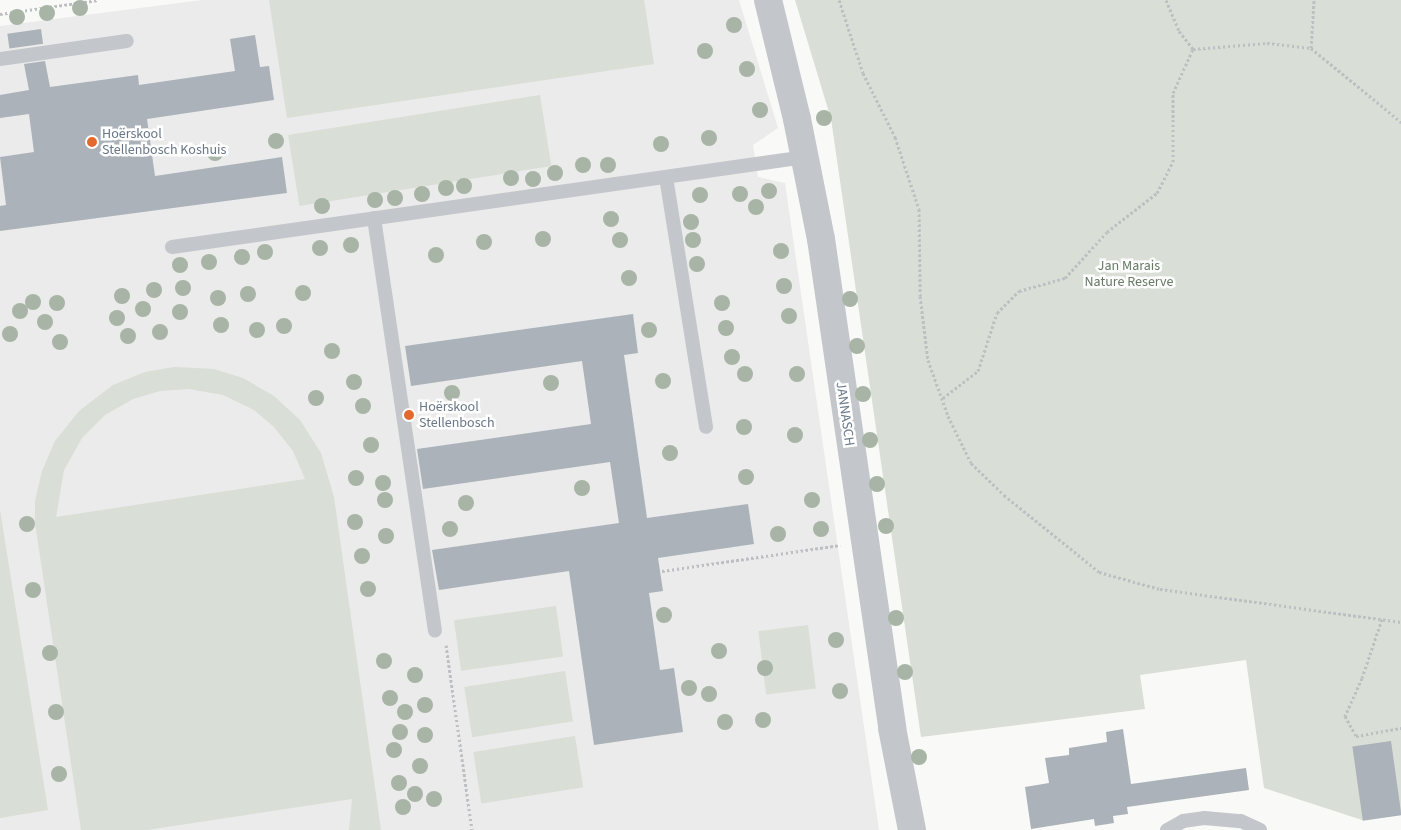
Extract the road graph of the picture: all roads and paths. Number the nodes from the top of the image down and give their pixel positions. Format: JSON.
{"nodes":[{"id":1,"x":98,"y":0,"type":"edge"},
{"id":2,"x":768,"y":0,"type":"edge"},
{"id":3,"x":839,"y":0,"type":"edge"},
{"id":4,"x":1166,"y":0,"type":"edge"},
{"id":5,"x":1314,"y":0,"type":"edge"},
{"id":6,"x":0,"y":14,"type":"edge"},
{"id":7,"x":127,"y":41,"type":"dead end"},
{"id":8,"x":1311,"y":48,"type":"junction"},
{"id":9,"x":1193,"y":49,"type":"junction"},
{"id":10,"x":0,"y":59,"type":"edge"},
{"id":11,"x":1401,"y":122,"type":"edge"},
{"id":12,"x":805,"y":157,"type":"junction"},
{"id":13,"x":666,"y":177,"type":"junction"},
{"id":14,"x":374,"y":218,"type":"junction"},
{"id":15,"x":172,"y":247,"type":"dead end"},
{"id":16,"x":942,"y":398,"type":"junction"},
{"id":17,"x":706,"y":427,"type":"dead end"},
{"id":18,"x":832,"y":547,"type":"dead end"},
{"id":19,"x":662,"y":571,"type":"dead end"},
{"id":20,"x":1382,"y":619,"type":"junction"},
{"id":21,"x":1401,"y":622,"type":"edge"},
{"id":22,"x":435,"y":631,"type":"joint"},
{"id":23,"x":1401,"y":728,"type":"edge"},
{"id":24,"x":472,"y":830,"type":"edge"},
{"id":25,"x":912,"y":830,"type":"edge"},
{"id":26,"x":1167,"y":830,"type":"edge"},
{"id":27,"x":1260,"y":830,"type":"edge"}],
"edges":[{"from":1,"to":6,"type":"path"},
{"from":2,"to":12,"type":"street","name":"JANNASCH"},
{"from":3,"to":16,"type":"path"},
{"from":4,"to":9,"type":"path"},
{"from":5,"to":8,"type":"path"},
{"from":7,"to":10,"type":"lane"},
{"from":8,"to":9,"type":"path"},
{"from":8,"to":11,"type":"path"},
{"from":9,"to":16,"type":"path"},
{"from":12,"to":13,"type":"lane"},
{"from":12,"to":25,"type":"street","name":"JANNASCH"},
{"from":13,"to":14,"type":"lane"},
{"from":13,"to":17,"type":"lane"},
{"from":14,"to":15,"type":"lane"},
{"from":14,"to":22,"type":"lane"},
{"from":16,"to":20,"type":"path"},
{"from":18,"to":19,"type":"path"},
{"from":20,"to":21,"type":"path"},
{"from":20,"to":23,"type":"path"},
{"from":22,"to":24,"type":"path"},
{"from":26,"to":27,"type":"lane"}]}
